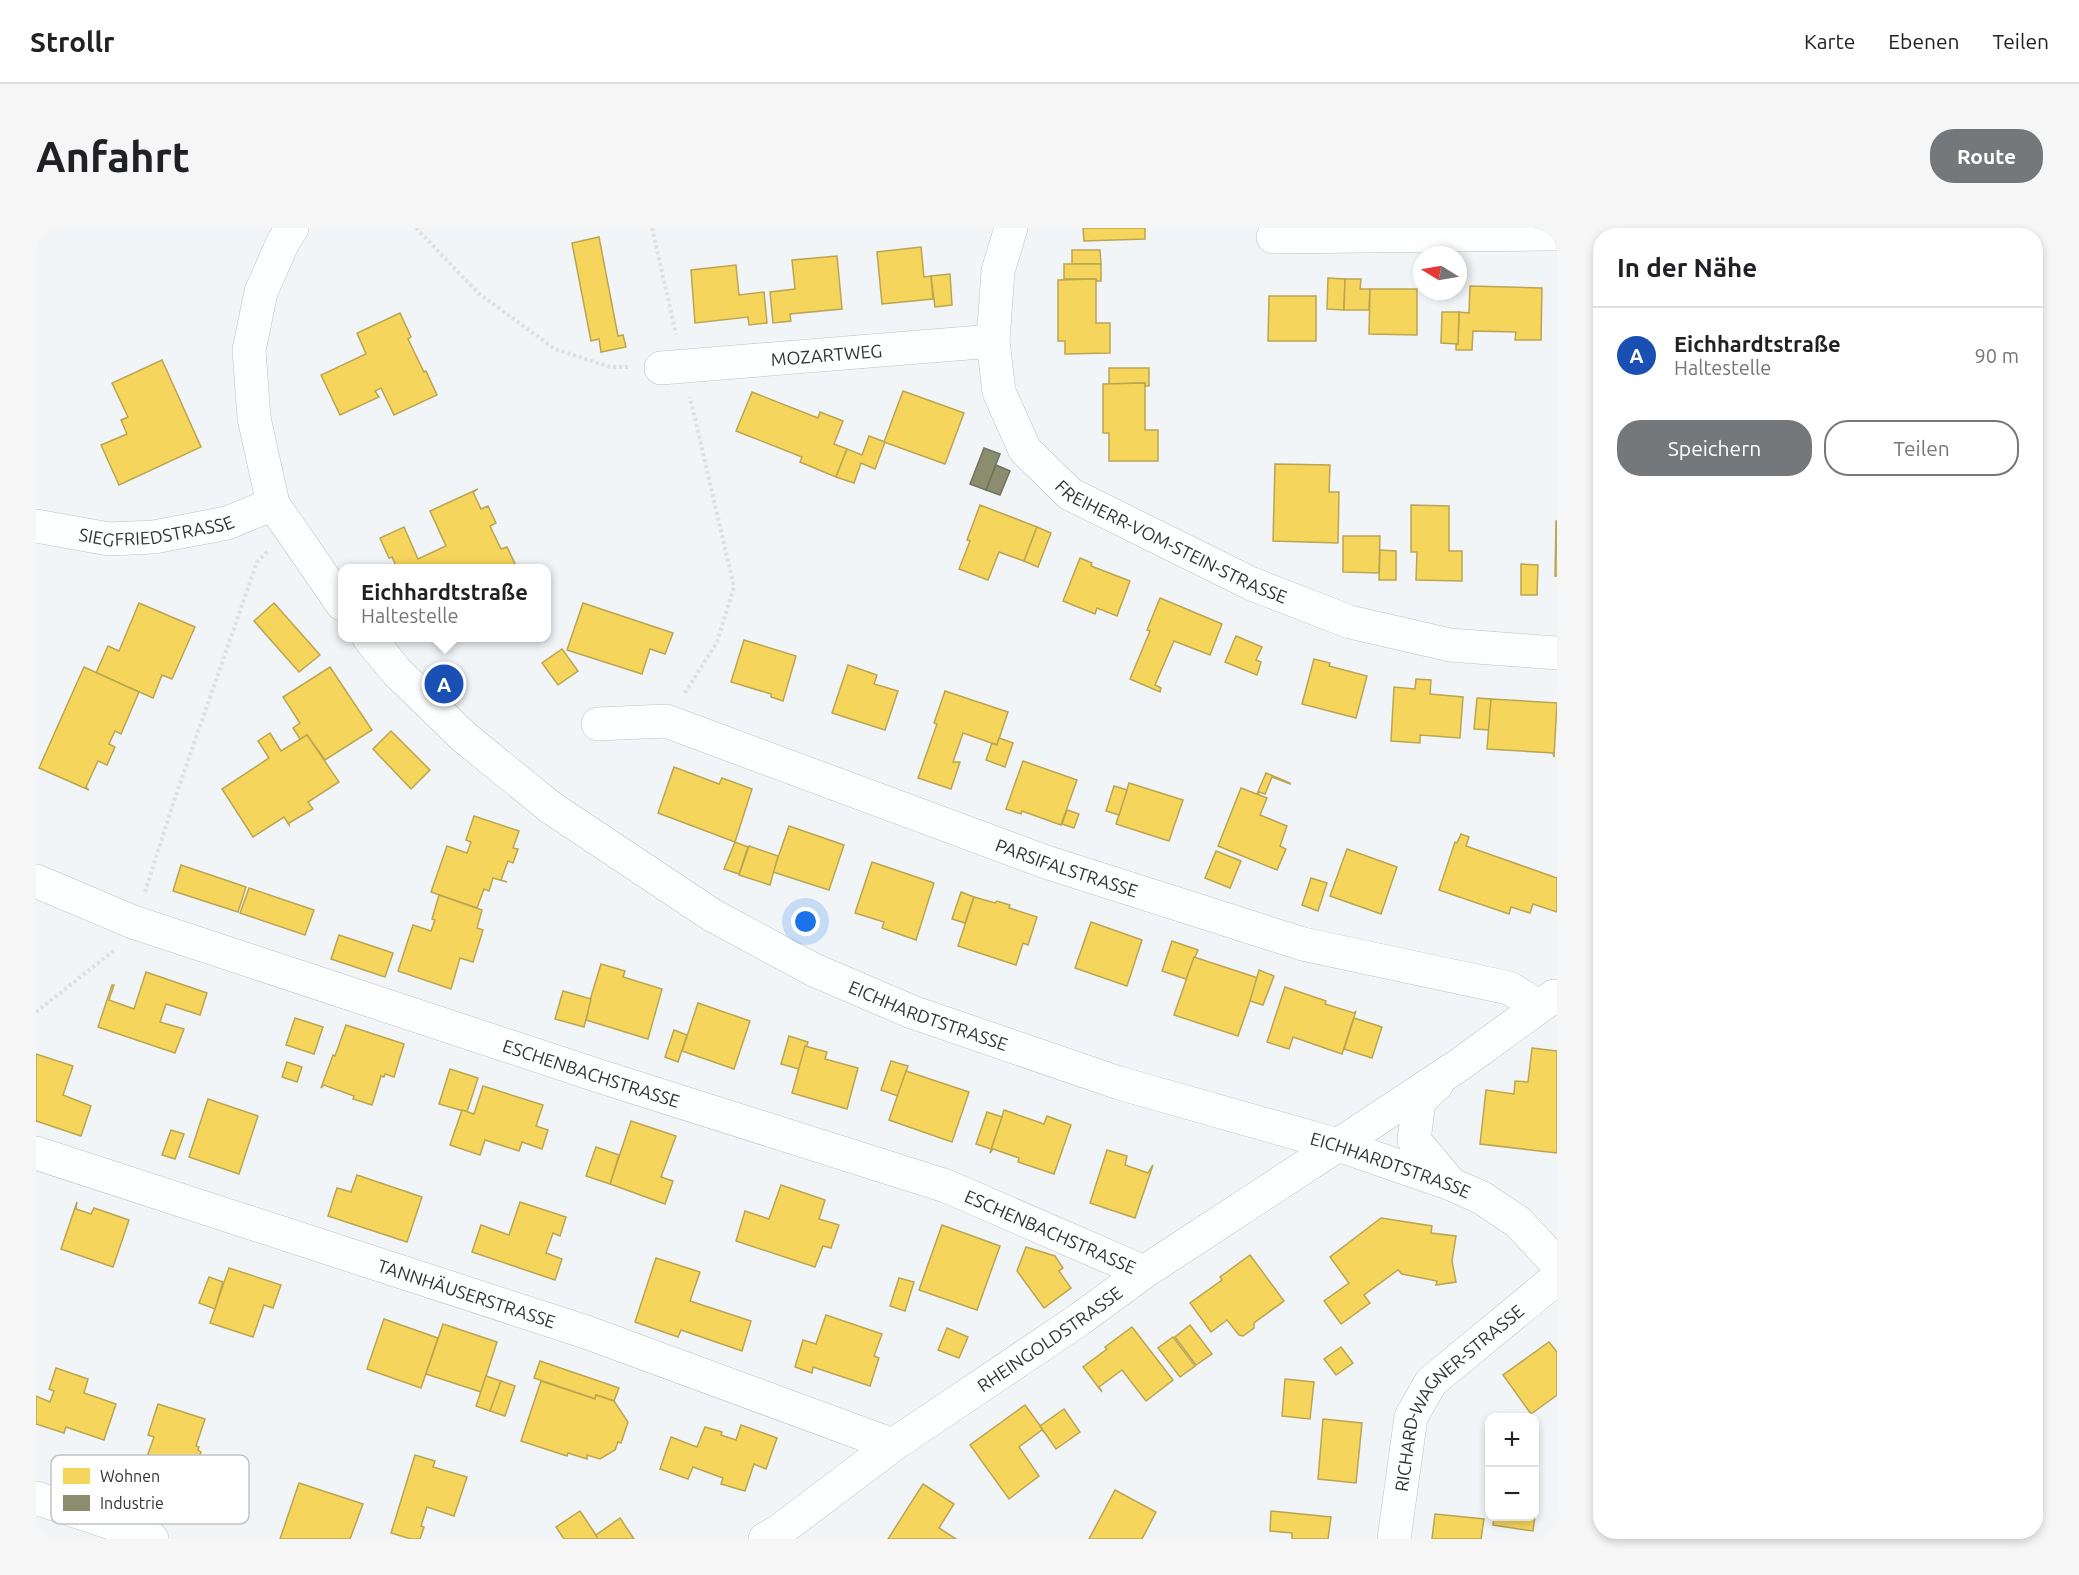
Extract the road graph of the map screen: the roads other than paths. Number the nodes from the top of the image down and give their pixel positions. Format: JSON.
{"nodes":[{"id":1,"x":292,"y":228,"type":"edge"},
{"id":2,"x":1011,"y":228,"type":"edge"},
{"id":3,"x":1557,"y":234,"type":"edge"},
{"id":4,"x":1273,"y":237,"type":"dead end"},
{"id":5,"x":993,"y":340,"type":"junction"},
{"id":6,"x":672,"y":367,"type":"road end"},
{"id":7,"x":281,"y":516,"type":"junction"},
{"id":8,"x":36,"y":526,"type":"edge"},
{"id":9,"x":338,"y":598,"type":"edge"},
{"id":10,"x":372,"y":642,"type":"edge"},
{"id":11,"x":1557,"y":653,"type":"edge"},
{"id":12,"x":598,"y":724,"type":"dead end"},
{"id":13,"x":36,"y":881,"type":"edge"},
{"id":14,"x":1548,"y":1000,"type":"edge"},
{"id":15,"x":1459,"y":1065,"type":"junction"},
{"id":16,"x":1338,"y":1145,"type":"junction"},
{"id":17,"x":36,"y":1153,"type":"edge"},
{"id":18,"x":1451,"y":1184,"type":"junction"},
{"id":19,"x":1557,"y":1264,"type":"edge"},
{"id":20,"x":1144,"y":1272,"type":"junction"},
{"id":21,"x":1557,"y":1278,"type":"edge"},
{"id":22,"x":893,"y":1445,"type":"junction"},
{"id":23,"x":36,"y":1498,"type":"edge"},
{"id":24,"x":51,"y":1503,"type":"edge"},
{"id":25,"x":114,"y":1524,"type":"edge"},
{"id":26,"x":775,"y":1536,"type":"edge"},
{"id":27,"x":152,"y":1539,"type":"edge"},
{"id":28,"x":1394,"y":1539,"type":"edge"}],
"edges":[{"from":1,"to":7,"type":"street"},
{"from":2,"to":5,"type":"street","name":"FREIHERR-VOM-STEIN-STRASSE"},
{"from":3,"to":4,"type":"street"},
{"from":5,"to":6,"type":"street","name":"MOZARTWEG"},
{"from":5,"to":11,"type":"street","name":"FREIHERR-VOM-STEIN-STRASSE"},
{"from":7,"to":8,"type":"street","name":"SIEGFRIEDSTRASSE"},
{"from":7,"to":9,"type":"street"},
{"from":10,"to":16,"type":"street","name":"EICHHARDTSTRASSE"},
{"from":12,"to":14,"type":"street","name":"PARSIFALSTRASSE"},
{"from":13,"to":20,"type":"street","name":"ESCHENBACHSTRASSE"},
{"from":14,"to":15,"type":"street"},
{"from":15,"to":16,"type":"street","name":"RHEINGOLDSTRASSE"},
{"from":15,"to":18,"type":"street"},
{"from":16,"to":18,"type":"street","name":"EICHHARDTSTRASSE"},
{"from":16,"to":20,"type":"street","name":"RHEINGOLDSTRASSE"},
{"from":17,"to":22,"type":"street","name":"TANNHÄUSERSTRASSE"},
{"from":18,"to":19,"type":"street","name":"EICHHARDTSTRASSE"},
{"from":20,"to":22,"type":"street","name":"RHEINGOLDSTRASSE"},
{"from":21,"to":28,"type":"street","name":"RICHARD-WAGNER-STRASSE"},
{"from":22,"to":26,"type":"street","name":"RHEINGOLDSTRASSE"},
{"from":23,"to":24,"type":"street"},
{"from":25,"to":27,"type":"street"}]}
